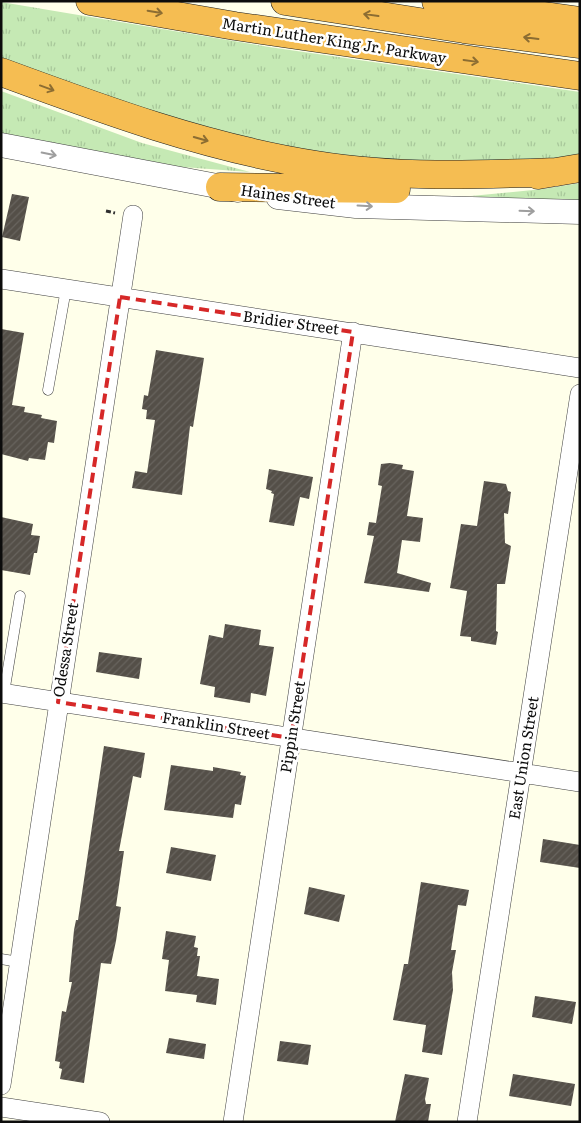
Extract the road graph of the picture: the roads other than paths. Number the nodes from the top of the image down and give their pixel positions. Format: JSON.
{"nodes":[{"id":1,"x":90,"y":1,"type":"edge"},
{"id":2,"x":285,"y":1,"type":"edge"},
{"id":3,"x":436,"y":1,"type":"edge"},
{"id":4,"x":580,"y":20,"type":"edge"},
{"id":5,"x":580,"y":44,"type":"edge"},
{"id":6,"x":1,"y":72,"type":"edge"},
{"id":7,"x":580,"y":76,"type":"edge"},
{"id":8,"x":1,"y":145,"type":"edge"},
{"id":9,"x":568,"y":170,"type":"edge"},
{"id":10,"x":220,"y":187,"type":"junction"},
{"id":11,"x":580,"y":212,"type":"edge"},
{"id":12,"x":133,"y":215,"type":"dead end"},
{"id":13,"x":1,"y":279,"type":"edge"},
{"id":14,"x":66,"y":289,"type":"junction"},
{"id":15,"x":120,"y":297,"type":"junction"},
{"id":16,"x":353,"y":332,"type":"junction"},
{"id":17,"x":580,"y":368,"type":"edge"},
{"id":18,"x":48,"y":390,"type":"dead end"},
{"id":19,"x":580,"y":394,"type":"edge"},
{"id":20,"x":20,"y":596,"type":"dead end"},
{"id":21,"x":2,"y":693,"type":"edge"},
{"id":22,"x":58,"y":702,"type":"junction"},
{"id":23,"x":291,"y":738,"type":"junction"},
{"id":24,"x":522,"y":773,"type":"junction"},
{"id":25,"x":580,"y":782,"type":"edge"},
{"id":26,"x":10,"y":961,"type":"edge"},
{"id":27,"x":1,"y":1085,"type":"edge"},
{"id":28,"x":1,"y":1107,"type":"edge"},
{"id":29,"x":100,"y":1122,"type":"edge"},
{"id":30,"x":233,"y":1122,"type":"edge"},
{"id":31,"x":467,"y":1122,"type":"edge"}],
"edges":[{"from":1,"to":7,"type":"highway","name":"Martin Luther King Jr. Parkway","one_way":true},
{"from":5,"to":2,"type":"highway","name":"Martin Luther King Jr. Parkway","one_way":true},
{"from":3,"to":4,"type":"highway"},
{"from":6,"to":9,"type":"highway","one_way":true},
{"from":8,"to":10,"type":"street","name":"Haines Street","one_way":true},
{"from":9,"to":10,"type":"highway"},
{"from":10,"to":11,"type":"street","name":"Haines Street","one_way":true},
{"from":12,"to":15,"type":"street","name":"Odessa Street"},
{"from":13,"to":14,"type":"street","name":"Bridier Street"},
{"from":14,"to":15,"type":"street","name":"Bridier Street"},
{"from":14,"to":18,"type":"lane"},
{"from":15,"to":16,"type":"street","name":"Bridier Street"},
{"from":15,"to":22,"type":"street","name":"Odessa Street"},
{"from":16,"to":17,"type":"street","name":"Bridier Street"},
{"from":16,"to":23,"type":"street","name":"Pippin Street"},
{"from":19,"to":24,"type":"street","name":"East Union Street"},
{"from":20,"to":21,"type":"lane"},
{"from":21,"to":22,"type":"street","name":"Franklin Street"},
{"from":22,"to":23,"type":"street","name":"Franklin Street"},
{"from":22,"to":26,"type":"street","name":"Odessa Street"},
{"from":23,"to":24,"type":"street","name":"Franklin Street"},
{"from":23,"to":30,"type":"street","name":"Pippin Street"},
{"from":24,"to":25,"type":"street","name":"Franklin Street"},
{"from":24,"to":31,"type":"street","name":"East Union Street"},
{"from":26,"to":27,"type":"street","name":"Odessa Street"},
{"from":28,"to":29,"type":"street"}]}
